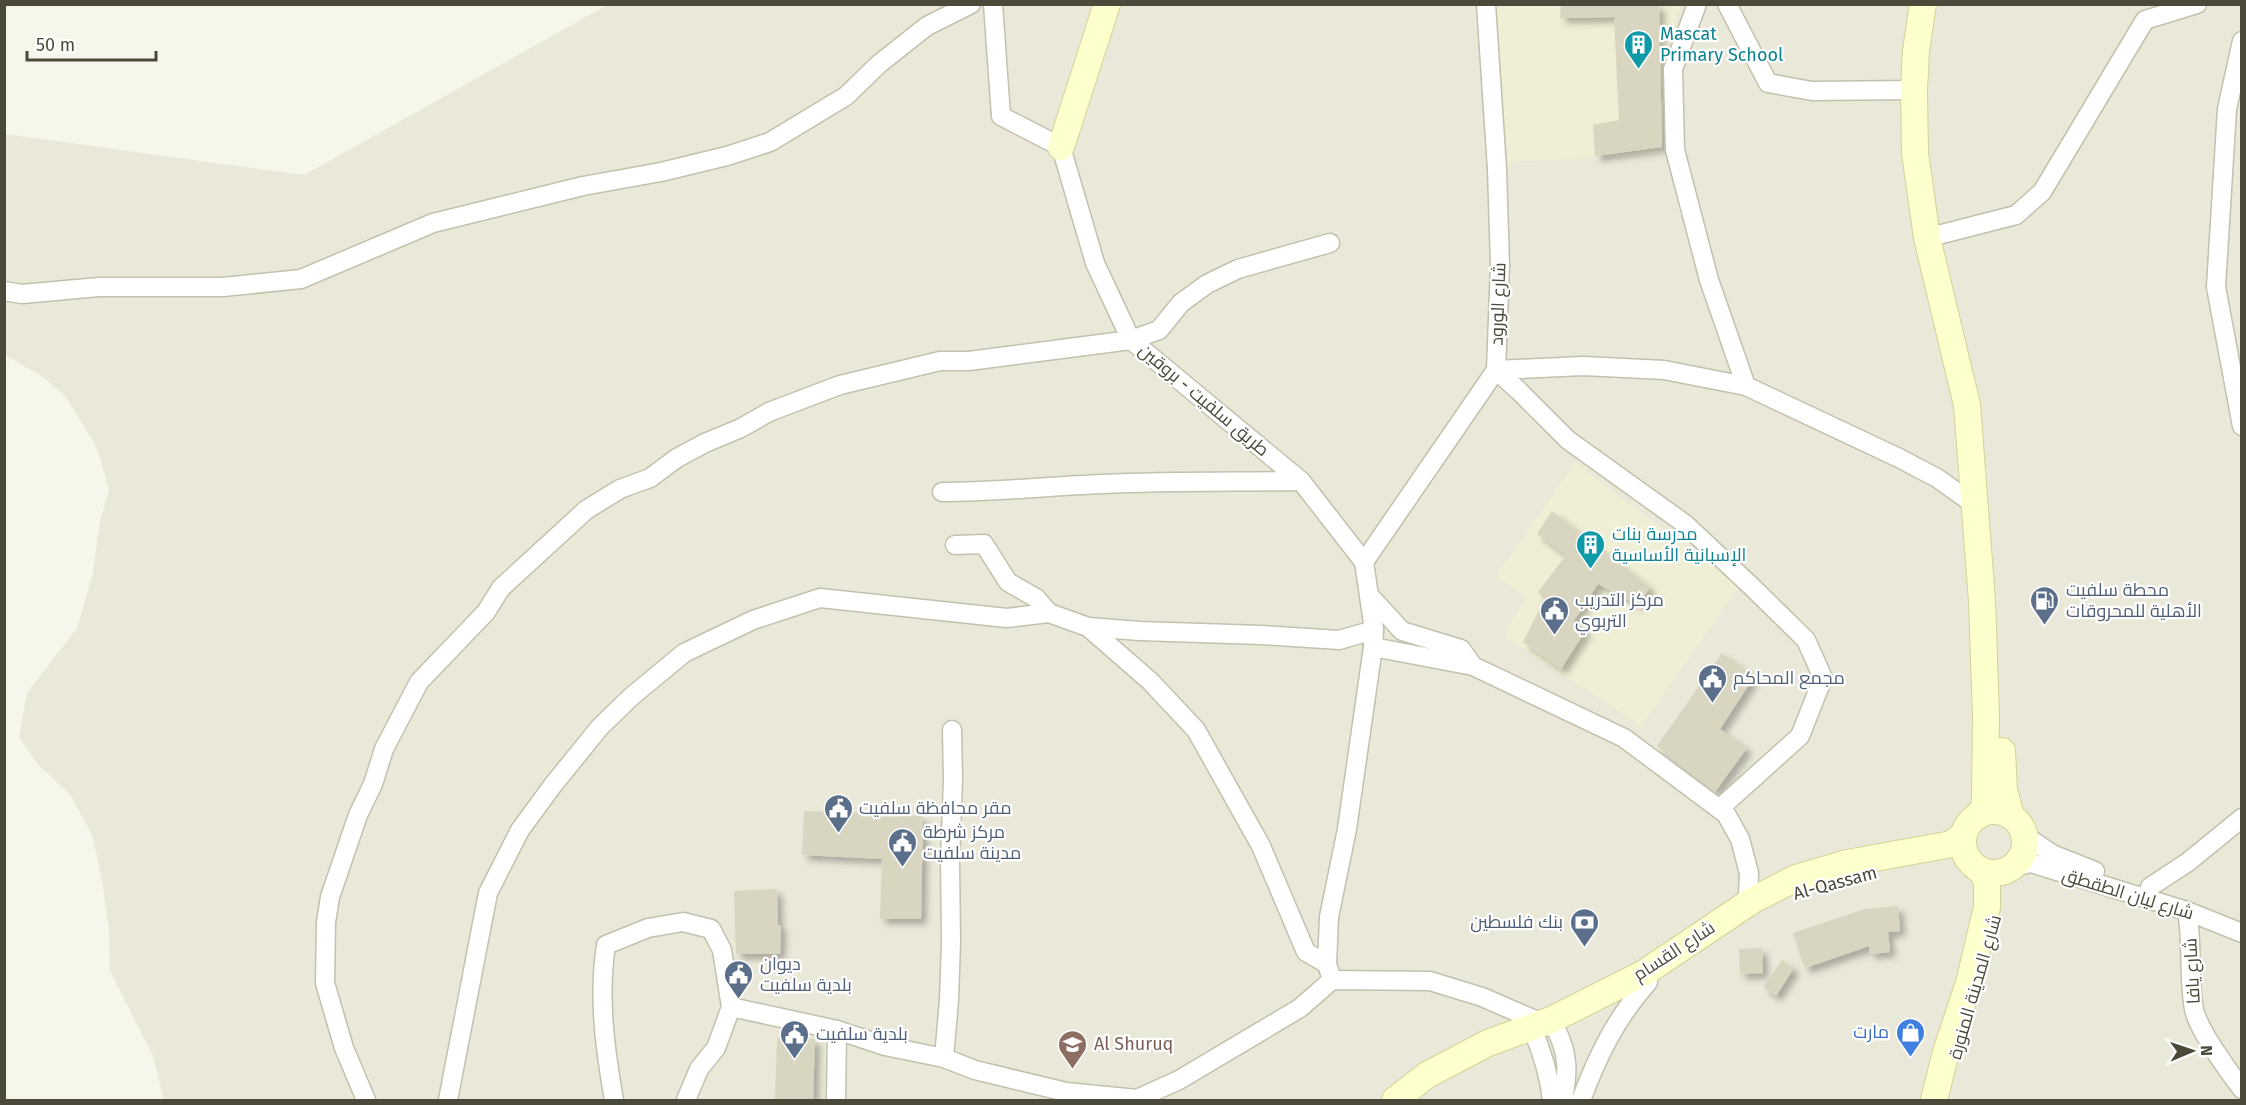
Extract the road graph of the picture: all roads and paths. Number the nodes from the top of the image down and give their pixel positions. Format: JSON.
{"nodes":[{"id":1,"x":971,"y":4,"type":"edge"},
{"id":2,"x":993,"y":4,"type":"edge"},
{"id":3,"x":1107,"y":4,"type":"edge"},
{"id":4,"x":1486,"y":4,"type":"edge"},
{"id":5,"x":1697,"y":4,"type":"edge"},
{"id":6,"x":1727,"y":4,"type":"edge"},
{"id":7,"x":1923,"y":4,"type":"edge"},
{"id":8,"x":1938,"y":4,"type":"edge"},
{"id":9,"x":2197,"y":4,"type":"edge"},
{"id":10,"x":2241,"y":41,"type":"edge"},
{"id":11,"x":1914,"y":90,"type":"junction"},
{"id":12,"x":2234,"y":111,"type":"edge"},
{"id":13,"x":1061,"y":147,"type":"junction"},
{"id":14,"x":1938,"y":235,"type":"junction"},
{"id":15,"x":1330,"y":243,"type":"dead end"},
{"id":16,"x":4,"y":291,"type":"edge"},
{"id":17,"x":1131,"y":340,"type":"junction"},
{"id":18,"x":1496,"y":370,"type":"junction"},
{"id":19,"x":1746,"y":386,"type":"junction"},
{"id":20,"x":2241,"y":426,"type":"edge"},
{"id":21,"x":1301,"y":481,"type":"junction"},
{"id":22,"x":942,"y":492,"type":"dead end"},
{"id":23,"x":1975,"y":505,"type":"junction"},
{"id":24,"x":955,"y":545,"type":"dead end"},
{"id":25,"x":1364,"y":562,"type":"junction"},
{"id":26,"x":1369,"y":595,"type":"junction"},
{"id":27,"x":1049,"y":613,"type":"junction"},
{"id":28,"x":1088,"y":627,"type":"junction"},
{"id":29,"x":1373,"y":639,"type":"junction"},
{"id":30,"x":1473,"y":666,"type":"junction"},
{"id":31,"x":952,"y":730,"type":"dead end"},
{"id":32,"x":1719,"y":809,"type":"junction"},
{"id":33,"x":2241,"y":818,"type":"edge"},
{"id":34,"x":1971,"y":825,"type":"junction"},
{"id":35,"x":2018,"y":825,"type":"junction"},
{"id":36,"x":1992,"y":867,"type":"junction"},
{"id":37,"x":2150,"y":886,"type":"junction"},
{"id":38,"x":1743,"y":907,"type":"junction"},
{"id":39,"x":2187,"y":911,"type":"junction"},
{"id":40,"x":2241,"y":920,"type":"edge"},
{"id":41,"x":2241,"y":933,"type":"edge"},
{"id":42,"x":1329,"y":972,"type":"junction"},
{"id":43,"x":1648,"y":982,"type":"junction"},
{"id":44,"x":731,"y":1007,"type":"junction"},
{"id":45,"x":1541,"y":1028,"type":"junction"},
{"id":46,"x":837,"y":1030,"type":"junction"},
{"id":47,"x":944,"y":1058,"type":"junction"},
{"id":48,"x":2241,"y":1089,"type":"edge"},
{"id":49,"x":1126,"y":1100,"type":"edge"},
{"id":50,"x":366,"y":1101,"type":"edge"},
{"id":51,"x":448,"y":1101,"type":"edge"},
{"id":52,"x":614,"y":1101,"type":"edge"},
{"id":53,"x":686,"y":1101,"type":"edge"},
{"id":54,"x":836,"y":1101,"type":"edge"},
{"id":55,"x":1395,"y":1101,"type":"edge"},
{"id":56,"x":1410,"y":1101,"type":"edge"},
{"id":57,"x":1552,"y":1101,"type":"edge"},
{"id":58,"x":1563,"y":1101,"type":"edge"},
{"id":59,"x":1581,"y":1101,"type":"edge"},
{"id":60,"x":1934,"y":1101,"type":"edge"},
{"id":61,"x":1944,"y":1101,"type":"edge"}],
"edges":[{"from":1,"to":16,"type":"street"},
{"from":2,"to":13,"type":"street"},
{"from":3,"to":13,"type":"main road"},
{"from":4,"to":18,"type":"street","name":"شارع الورود"},
{"from":5,"to":19,"type":"street"},
{"from":6,"to":11,"type":"street"},
{"from":7,"to":11,"type":"main road"},
{"from":8,"to":14,"type":"main road"},
{"from":9,"to":14,"type":"street"},
{"from":10,"to":12,"type":"street"},
{"from":11,"to":23,"type":"main road"},
{"from":12,"to":20,"type":"street"},
{"from":13,"to":17,"type":"street","name":"طريق سلفيت - بروقين"},
{"from":14,"to":35,"type":"main road"},
{"from":15,"to":17,"type":"street"},
{"from":17,"to":21,"type":"street","name":"طريق سلفيت - بروقين"},
{"from":17,"to":50,"type":"street"},
{"from":18,"to":19,"type":"street"},
{"from":18,"to":25,"type":"street","name":"شارع الورود"},
{"from":18,"to":32,"type":"street"},
{"from":19,"to":23,"type":"street"},
{"from":21,"to":22,"type":"street"},
{"from":21,"to":25,"type":"street","name":"طريق سلفيت - بروقين"},
{"from":23,"to":34,"type":"main road"},
{"from":24,"to":27,"type":"street"},
{"from":25,"to":26,"type":"street"},
{"from":26,"to":29,"type":"street"},
{"from":26,"to":30,"type":"street"},
{"from":27,"to":28,"type":"street"},
{"from":27,"to":51,"type":"street"},
{"from":28,"to":29,"type":"street"},
{"from":28,"to":42,"type":"street"},
{"from":29,"to":30,"type":"street"},
{"from":29,"to":42,"type":"street"},
{"from":30,"to":32,"type":"street"},
{"from":31,"to":47,"type":"street"},
{"from":32,"to":38,"type":"street"},
{"from":33,"to":37,"type":"street"},
{"from":34,"to":35,"type":"main road"},
{"from":34,"to":36,"type":"main road"},
{"from":34,"to":38,"type":"main road","name":"شارع القسام"},
{"from":35,"to":36,"type":"main road"},
{"from":35,"to":37,"type":"street","name":"شارع ليان الطقطق"},
{"from":36,"to":39,"type":"street","name":"شارع ليان الطقطق"},
{"from":36,"to":43,"type":"main road","name":"Al-Qassam"},
{"from":36,"to":60,"type":"main road"},
{"from":36,"to":61,"type":"main road","name":"شارع المدينة المنورة"},
{"from":37,"to":40,"type":"street","name":"شارع ليان الطقطق"},
{"from":38,"to":45,"type":"main road","name":"شارع القسام"},
{"from":39,"to":41,"type":"street","name":"شارع ليان الطقطق"},
{"from":39,"to":48,"type":"street","name":"شارع يافا"},
{"from":42,"to":45,"type":"street"},
{"from":42,"to":49,"type":"street"},
{"from":43,"to":45,"type":"main road","name":"Al-Qassam"},
{"from":43,"to":59,"type":"street"},
{"from":44,"to":46,"type":"street"},
{"from":44,"to":52,"type":"street"},
{"from":44,"to":53,"type":"street"},
{"from":45,"to":55,"type":"main road","name":"شارع القسام"},
{"from":45,"to":56,"type":"main road","name":"شارع القسام"},
{"from":45,"to":57,"type":"street"},
{"from":45,"to":58,"type":"street"},
{"from":46,"to":47,"type":"street"},
{"from":46,"to":54,"type":"street"},
{"from":47,"to":49,"type":"street"}]}
